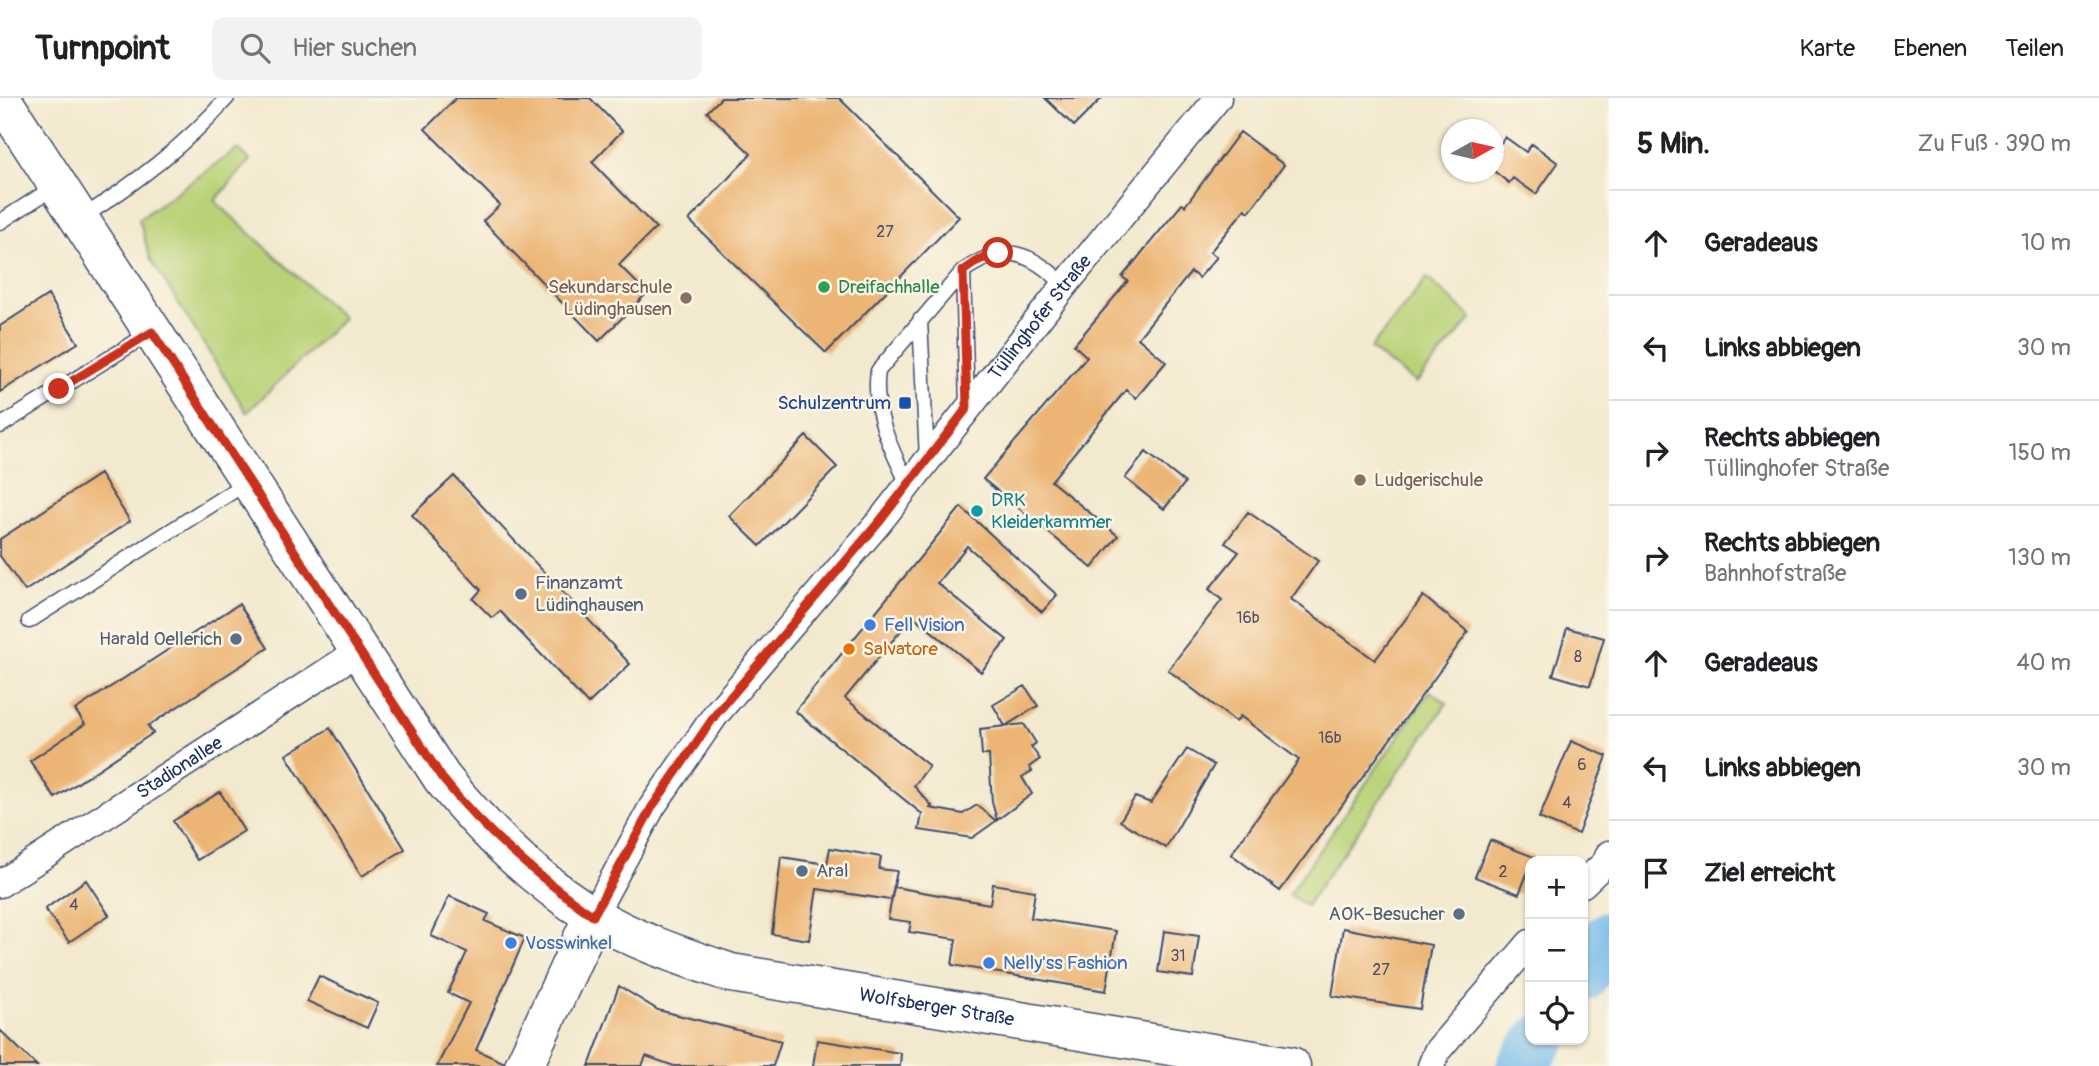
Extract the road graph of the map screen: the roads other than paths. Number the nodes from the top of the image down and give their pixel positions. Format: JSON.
{"nodes":[{"id":1,"x":1,"y":98,"type":"edge"},
{"id":2,"x":227,"y":98,"type":"edge"},
{"id":3,"x":1218,"y":98,"type":"edge"},
{"id":4,"x":56,"y":186,"type":"junction"},
{"id":5,"x":78,"y":220,"type":"junction"},
{"id":6,"x":0,"y":222,"type":"edge"},
{"id":7,"x":963,"y":271,"type":"junction"},
{"id":8,"x":1065,"y":285,"type":"junction"},
{"id":9,"x":920,"y":320,"type":"junction"},
{"id":10,"x":152,"y":332,"type":"junction"},
{"id":11,"x":967,"y":408,"type":"junction"},
{"id":12,"x":0,"y":426,"type":"edge"},
{"id":13,"x":927,"y":461,"type":"junction"},
{"id":14,"x":250,"y":481,"type":"junction"},
{"id":15,"x":908,"y":484,"type":"junction"},
{"id":16,"x":29,"y":621,"type":"dead end"},
{"id":17,"x":359,"y":651,"type":"junction"},
{"id":18,"x":1609,"y":854,"type":"edge"},
{"id":19,"x":1588,"y":879,"type":"edge"},
{"id":20,"x":0,"y":884,"type":"edge"},
{"id":21,"x":593,"y":916,"type":"junction"},
{"id":22,"x":1525,"y":949,"type":"edge"},
{"id":23,"x":1250,"y":1063,"type":"edge"},
{"id":24,"x":524,"y":1066,"type":"edge"},
{"id":25,"x":1291,"y":1066,"type":"edge"},
{"id":26,"x":1431,"y":1066,"type":"edge"}],
"edges":[{"from":1,"to":4,"type":"main road","name":"Wolfsberger Straße"},
{"from":2,"to":5,"type":"lane"},
{"from":3,"to":8,"type":"street","name":"Tüllinghofer Straße"},
{"from":4,"to":5,"type":"main road","name":"Wolfsberger Straße"},
{"from":4,"to":6,"type":"lane"},
{"from":5,"to":10,"type":"main road","name":"Wolfsberger Straße"},
{"from":7,"to":8,"type":"lane"},
{"from":7,"to":9,"type":"lane"},
{"from":7,"to":11,"type":"lane"},
{"from":8,"to":11,"type":"street","name":"Tüllinghofer Straße"},
{"from":9,"to":13,"type":"lane"},
{"from":9,"to":15,"type":"lane"},
{"from":10,"to":12,"type":"lane"},
{"from":10,"to":14,"type":"main road","name":"Wolfsberger Straße"},
{"from":11,"to":13,"type":"street","name":"Tüllinghofer Straße"},
{"from":13,"to":15,"type":"street","name":"Tüllinghofer Straße"},
{"from":14,"to":16,"type":"lane"},
{"from":14,"to":17,"type":"main road","name":"Wolfsberger Straße"},
{"from":15,"to":21,"type":"street","name":"Tüllinghofer Straße"},
{"from":17,"to":20,"type":"street","name":"Stadionallee"},
{"from":17,"to":21,"type":"main road","name":"Wolfsberger Straße"},
{"from":18,"to":19,"type":"street"},
{"from":21,"to":23,"type":"main road","name":"Wolfsberger Straße"},
{"from":21,"to":24,"type":"main road","name":"Tüllinghofer Straße"},
{"from":22,"to":26,"type":"street"},
{"from":23,"to":25,"type":"main road","name":"Wolfsberger Straße"}]}
